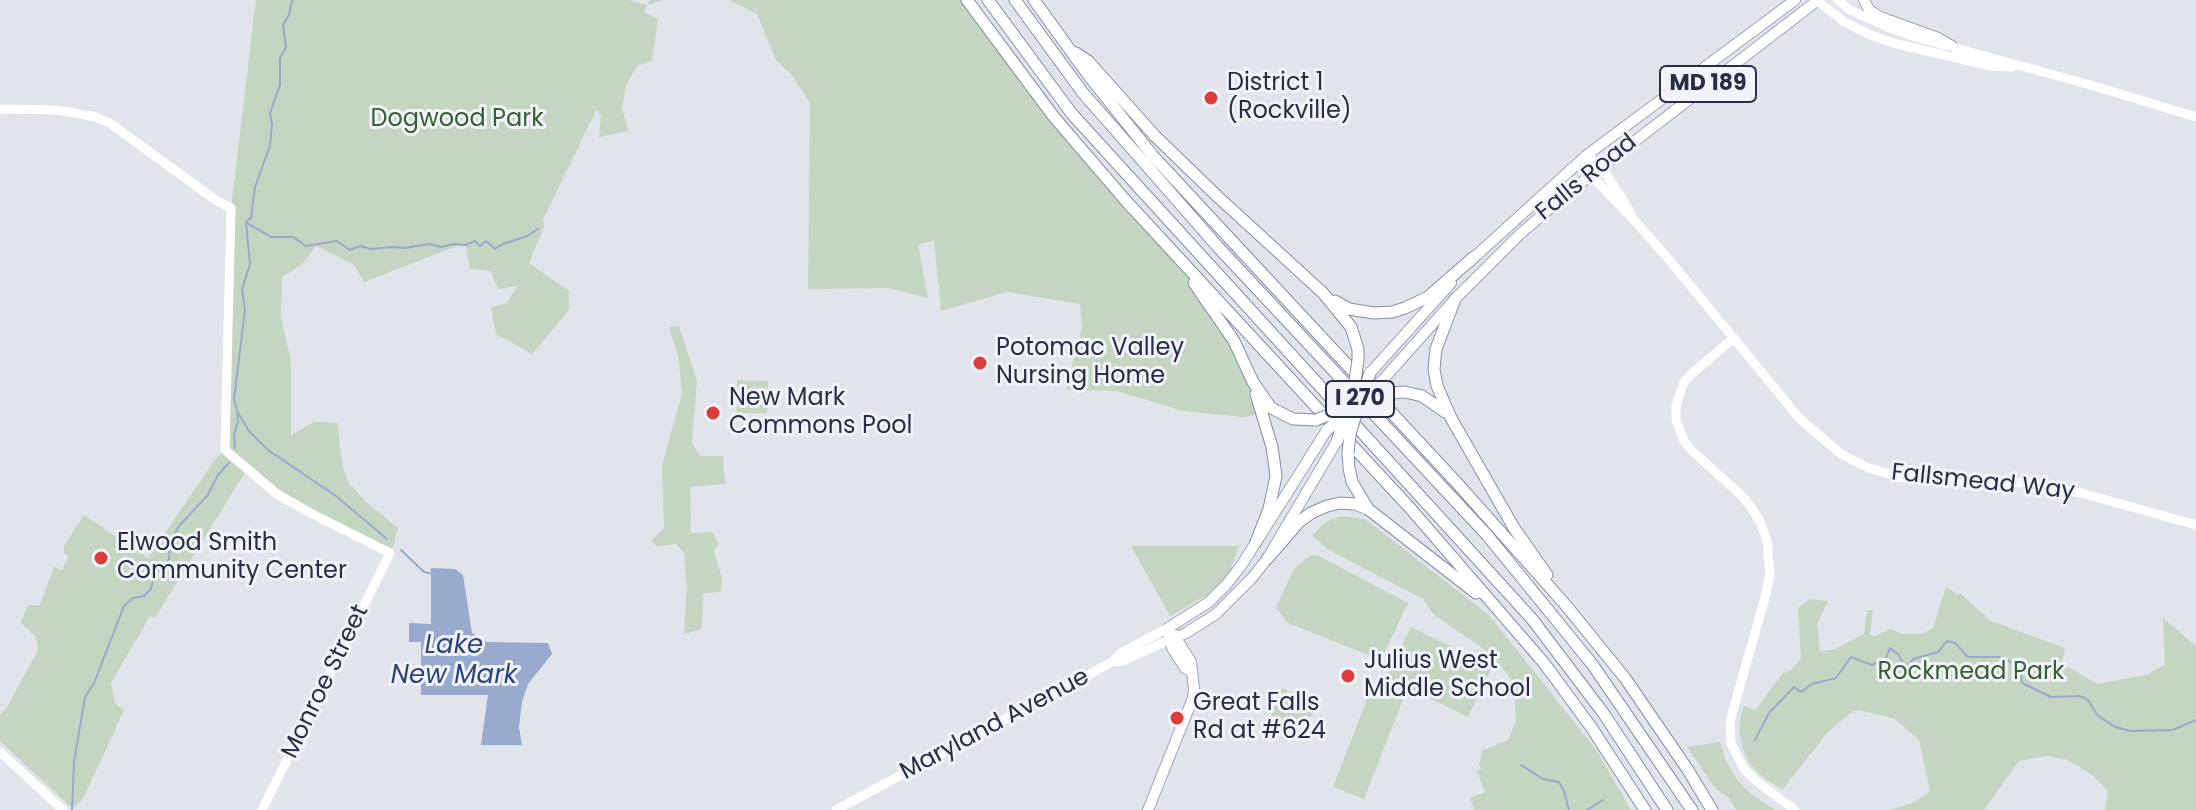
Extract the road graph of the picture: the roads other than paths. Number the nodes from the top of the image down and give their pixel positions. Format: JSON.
{"nodes":[{"id":1,"x":967,"y":0,"type":"edge"},
{"id":2,"x":988,"y":0,"type":"edge"},
{"id":3,"x":1015,"y":0,"type":"edge"},
{"id":4,"x":1034,"y":0,"type":"edge"},
{"id":5,"x":1795,"y":0,"type":"edge"},
{"id":6,"x":1817,"y":0,"type":"edge"},
{"id":7,"x":1838,"y":0,"type":"edge"},
{"id":8,"x":1864,"y":0,"type":"edge"},
{"id":9,"x":1952,"y":46,"type":"junction"},
{"id":10,"x":1068,"y":48,"type":"junction"},
{"id":11,"x":2028,"y":69,"type":"junction"},
{"id":12,"x":0,"y":109,"type":"edge"},
{"id":13,"x":2196,"y":117,"type":"edge"},
{"id":14,"x":1583,"y":159,"type":"junction"},
{"id":15,"x":1599,"y":167,"type":"junction"},
{"id":16,"x":1590,"y":175,"type":"junction"},
{"id":17,"x":1128,"y":203,"type":"junction"},
{"id":18,"x":1636,"y":222,"type":"junction"},
{"id":19,"x":1474,"y":257,"type":"junction"},
{"id":20,"x":1323,"y":293,"type":"junction"},
{"id":21,"x":1455,"y":299,"type":"junction"},
{"id":22,"x":1734,"y":338,"type":"junction"},
{"id":23,"x":1370,"y":373,"type":"joint"},
{"id":24,"x":1253,"y":382,"type":"junction"},
{"id":25,"x":1380,"y":383,"type":"joint"},
{"id":26,"x":1353,"y":403,"type":"junction"},
{"id":27,"x":1451,"y":418,"type":"junction"},
{"id":28,"x":1327,"y":430,"type":"joint"},
{"id":29,"x":1337,"y":441,"type":"joint"},
{"id":30,"x":1368,"y":509,"type":"junction"},
{"id":31,"x":2196,"y":525,"type":"edge"},
{"id":32,"x":1256,"y":542,"type":"junction"},
{"id":33,"x":1267,"y":559,"type":"junction"},
{"id":34,"x":1564,"y":603,"type":"junction"},
{"id":35,"x":1204,"y":622,"type":"junction"},
{"id":36,"x":1168,"y":628,"type":"junction"},
{"id":37,"x":1173,"y":639,"type":"junction"},
{"id":38,"x":1187,"y":653,"type":"junction"},
{"id":39,"x":1112,"y":662,"type":"junction"},
{"id":40,"x":1544,"y":663,"type":"junction"},
{"id":41,"x":1191,"y":671,"type":"junction"},
{"id":42,"x":0,"y":752,"type":"edge"},
{"id":43,"x":1639,"y":767,"type":"junction"},
{"id":44,"x":63,"y":810,"type":"edge"},
{"id":45,"x":262,"y":810,"type":"edge"},
{"id":46,"x":836,"y":810,"type":"edge"},
{"id":47,"x":1148,"y":810,"type":"edge"},
{"id":48,"x":1645,"y":810,"type":"edge"},
{"id":49,"x":1661,"y":810,"type":"edge"},
{"id":50,"x":1667,"y":810,"type":"edge"},
{"id":51,"x":1692,"y":810,"type":"edge"},
{"id":52,"x":1712,"y":810,"type":"edge"},
{"id":53,"x":1795,"y":810,"type":"edge"}],
"edges":[{"from":1,"to":17,"type":"highway","number":"I 270"},
{"from":2,"to":43,"type":"highway","number":"I 270"},
{"from":3,"to":51,"type":"highway","number":"I 270"},
{"from":4,"to":10,"type":"highway","number":"I 270"},
{"from":5,"to":14,"type":"main road","name":"Falls Road","number":"MD 189"},
{"from":6,"to":11,"type":"street"},
{"from":6,"to":15,"type":"main road","name":"Falls Road","number":"MD 189"},
{"from":7,"to":9,"type":"street"},
{"from":8,"to":9,"type":"main road"},
{"from":9,"to":11,"type":"street"},
{"from":10,"to":20,"type":"highway"},
{"from":10,"to":34,"type":"highway","number":"I 270"},
{"from":11,"to":13,"type":"street"},
{"from":12,"to":45,"type":"street","name":"Monroe Street"},
{"from":14,"to":15,"type":"street","name":"Fallsmead Way"},
{"from":14,"to":16,"type":"street","name":"Fallsmead Way"},
{"from":14,"to":19,"type":"main road","name":"Falls Road","number":"MD 189"},
{"from":15,"to":16,"type":"main road","name":"Falls Road","number":"MD 189"},
{"from":15,"to":18,"type":"street","name":"Fallsmead Way"},
{"from":16,"to":18,"type":"street","name":"Fallsmead Way"},
{"from":16,"to":21,"type":"main road","name":"Falls Road","number":"MD 189"},
{"from":17,"to":24,"type":"highway"},
{"from":17,"to":40,"type":"highway","number":"I 270"},
{"from":18,"to":22,"type":"street","name":"Fallsmead Way"},
{"from":19,"to":20,"type":"highway"},
{"from":19,"to":23,"type":"main road","name":"Falls Road","number":"MD 189"},
{"from":20,"to":26,"type":"highway","bridge":true},
{"from":21,"to":25,"type":"main road","name":"Falls Road","number":"MD 189"},
{"from":21,"to":27,"type":"highway"},
{"from":22,"to":31,"type":"street","name":"Fallsmead Way"},
{"from":22,"to":53,"type":"street"},
{"from":23,"to":26,"type":"highway","bridge":true},
{"from":24,"to":26,"type":"highway","bridge":true},
{"from":24,"to":32,"type":"highway"},
{"from":25,"to":26,"type":"highway","bridge":true},
{"from":26,"to":27,"type":"highway","bridge":true},
{"from":26,"to":28,"type":"highway","bridge":true},
{"from":26,"to":29,"type":"highway","bridge":true},
{"from":26,"to":30,"type":"highway","bridge":true},
{"from":27,"to":34,"type":"highway"},
{"from":28,"to":32,"type":"main road"},
{"from":29,"to":33,"type":"main road"},
{"from":30,"to":33,"type":"highway"},
{"from":30,"to":40,"type":"highway"},
{"from":32,"to":36,"type":"main road"},
{"from":33,"to":35,"type":"main road"},
{"from":34,"to":52,"type":"highway","number":"I 270"},
{"from":35,"to":37,"type":"main road"},
{"from":35,"to":38,"type":"main road"},
{"from":36,"to":37,"type":"main road"},
{"from":36,"to":39,"type":"street","name":"Maryland Avenue"},
{"from":37,"to":38,"type":"main road"},
{"from":37,"to":39,"type":"street","name":"Maryland Avenue"},
{"from":37,"to":41,"type":"main road"},
{"from":38,"to":41,"type":"main road"},
{"from":39,"to":46,"type":"street","name":"Maryland Avenue"},
{"from":40,"to":48,"type":"highway","number":"I 270"},
{"from":41,"to":47,"type":"main road"},
{"from":42,"to":44,"type":"street"},
{"from":43,"to":49,"type":"highway"},
{"from":43,"to":50,"type":"highway","number":"I 270"}]}
